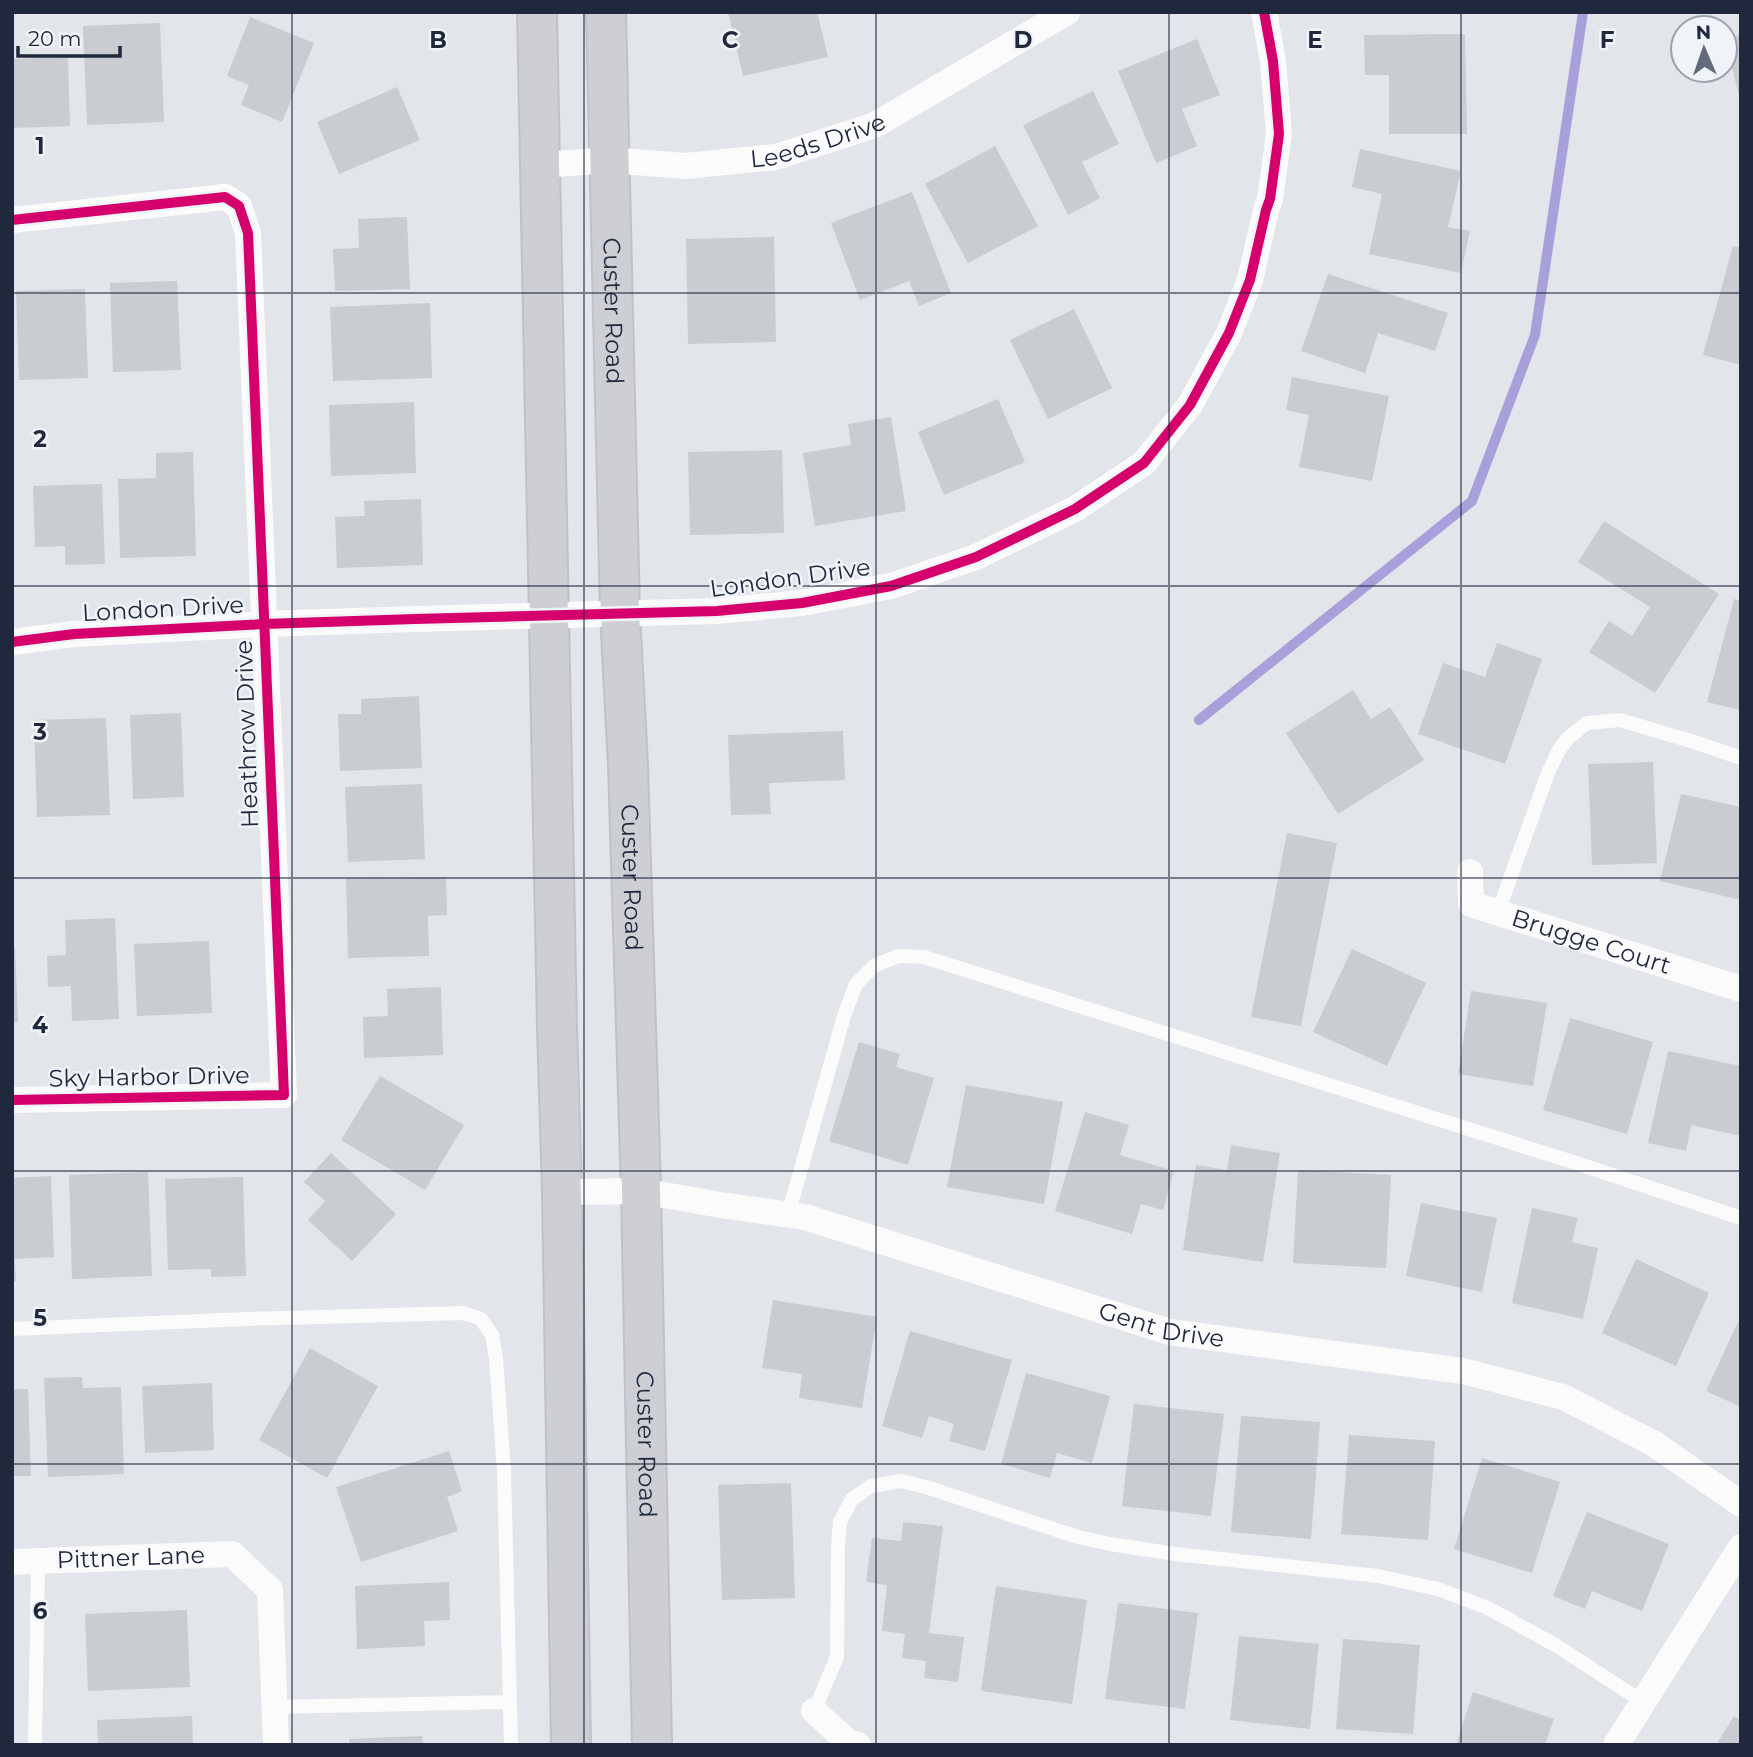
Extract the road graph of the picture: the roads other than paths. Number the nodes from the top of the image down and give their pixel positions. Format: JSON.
{"nodes":[{"id":1,"x":537,"y":12,"type":"edge"},
{"id":2,"x":606,"y":12,"type":"edge"},
{"id":3,"x":1067,"y":12,"type":"edge"},
{"id":4,"x":1264,"y":12,"type":"edge"},
{"id":5,"x":610,"y":160,"type":"junction"},
{"id":6,"x":541,"y":165,"type":"junction"},
{"id":7,"x":12,"y":220,"type":"edge"},
{"id":8,"x":620,"y":614,"type":"junction"},
{"id":9,"x":549,"y":615,"type":"junction"},
{"id":10,"x":264,"y":624,"type":"junction"},
{"id":11,"x":12,"y":642,"type":"edge"},
{"id":12,"x":1741,"y":758,"type":"edge"},
{"id":13,"x":1470,"y":872,"type":"dead end"},
{"id":14,"x":1497,"y":912,"type":"junction"},
{"id":15,"x":1741,"y":989,"type":"edge"},
{"id":16,"x":282,"y":1051,"type":"joint"},
{"id":17,"x":12,"y":1100,"type":"edge"},
{"id":18,"x":641,"y":1191,"type":"junction"},
{"id":19,"x":562,"y":1192,"type":"junction"},
{"id":20,"x":788,"y":1215,"type":"junction"},
{"id":21,"x":1741,"y":1218,"type":"edge"},
{"id":22,"x":12,"y":1329,"type":"edge"},
{"id":23,"x":1741,"y":1504,"type":"edge"},
{"id":24,"x":1741,"y":1547,"type":"edge"},
{"id":25,"x":25,"y":1561,"type":"edge"},
{"id":26,"x":510,"y":1702,"type":"junction"},
{"id":27,"x":1643,"y":1702,"type":"junction"},
{"id":28,"x":275,"y":1707,"type":"junction"},
{"id":29,"x":814,"y":1711,"type":"joint"},
{"id":30,"x":851,"y":1744,"type":"edge"},
{"id":31,"x":35,"y":1745,"type":"edge"},
{"id":32,"x":276,"y":1745,"type":"edge"},
{"id":33,"x":511,"y":1745,"type":"edge"},
{"id":34,"x":570,"y":1745,"type":"edge"},
{"id":35,"x":652,"y":1745,"type":"edge"},
{"id":36,"x":1616,"y":1745,"type":"edge"}],
"edges":[{"from":1,"to":6,"type":"main road"},
{"from":2,"to":5,"type":"main road","name":"Custer Road"},
{"from":3,"to":5,"type":"street","name":"Leeds Drive"},
{"from":4,"to":8,"type":"street","name":"London Drive"},
{"from":5,"to":6,"type":"street","name":"Leeds Drive"},
{"from":5,"to":8,"type":"main road","name":"Custer Road"},
{"from":6,"to":9,"type":"main road"},
{"from":7,"to":10,"type":"street","name":"Heathrow Drive"},
{"from":8,"to":9,"type":"street","name":"London Drive"},
{"from":8,"to":18,"type":"main road","name":"Custer Road"},
{"from":9,"to":10,"type":"street","name":"London Drive"},
{"from":9,"to":19,"type":"main road"},
{"from":10,"to":11,"type":"street","name":"London Drive"},
{"from":10,"to":16,"type":"street","name":"Heathrow Drive"},
{"from":12,"to":14,"type":"lane"},
{"from":13,"to":14,"type":"street","name":"Brugge Court"},
{"from":14,"to":15,"type":"street","name":"Brugge Court"},
{"from":16,"to":17,"type":"street","name":"Sky Harbor Drive"},
{"from":18,"to":19,"type":"street","name":"Gent Drive"},
{"from":18,"to":20,"type":"street","name":"Gent Drive"},
{"from":18,"to":35,"type":"main road","name":"Custer Road"},
{"from":19,"to":34,"type":"main road"},
{"from":20,"to":21,"type":"lane"},
{"from":20,"to":23,"type":"street","name":"Gent Drive"},
{"from":22,"to":26,"type":"lane"},
{"from":24,"to":27,"type":"street"},
{"from":25,"to":28,"type":"street","name":"Pittner Lane"},
{"from":25,"to":31,"type":"lane"},
{"from":26,"to":28,"type":"lane"},
{"from":26,"to":33,"type":"lane"},
{"from":27,"to":29,"type":"lane"},
{"from":27,"to":36,"type":"street"},
{"from":28,"to":32,"type":"street","name":"Pittner Lane"},
{"from":29,"to":30,"type":"street"}]}
